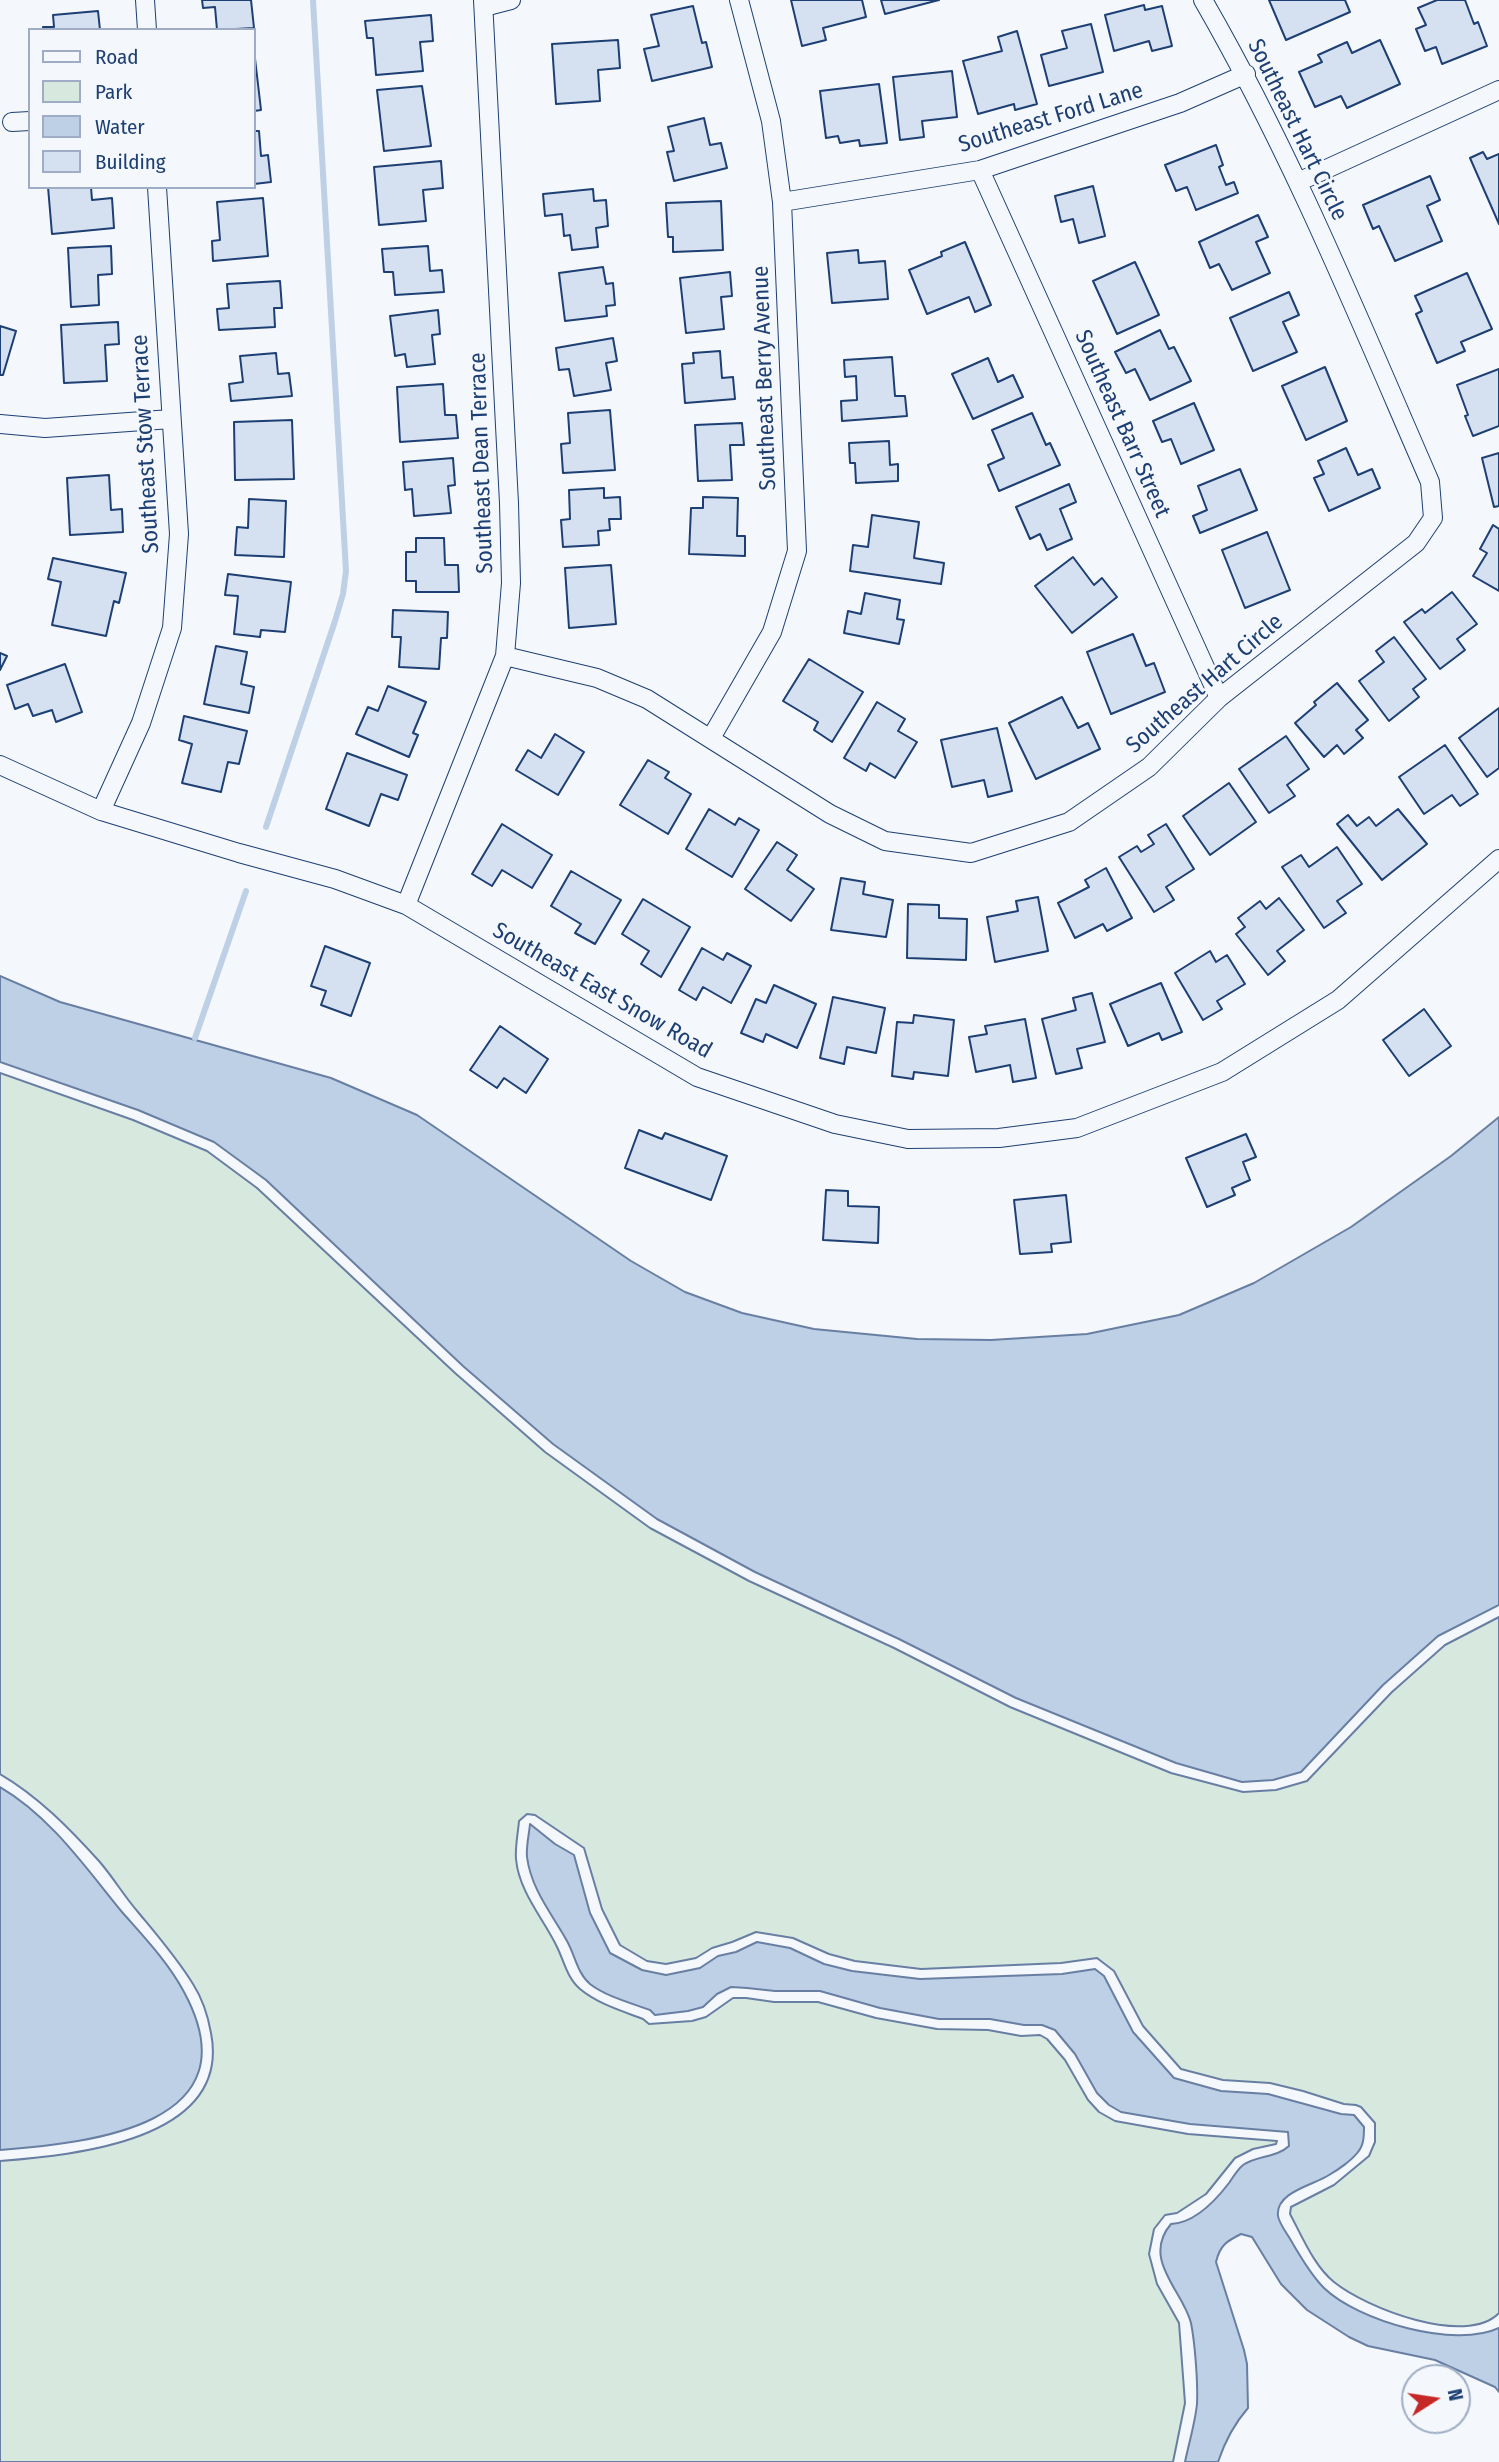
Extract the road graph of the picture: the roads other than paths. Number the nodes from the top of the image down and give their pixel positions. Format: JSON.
{"nodes":[{"id":1,"x":145,"y":0,"type":"edge"},
{"id":2,"x":512,"y":0,"type":"edge"},
{"id":3,"x":739,"y":0,"type":"edge"},
{"id":4,"x":1203,"y":0,"type":"edge"},
{"id":5,"x":483,"y":4,"type":"edge"},
{"id":6,"x":148,"y":28,"type":"edge"},
{"id":7,"x":1246,"y":74,"type":"junction"},
{"id":8,"x":1499,"y":90,"type":"edge"},
{"id":9,"x":980,"y":170,"type":"junction"},
{"id":10,"x":1298,"y":181,"type":"junction"},
{"id":11,"x":157,"y":189,"type":"edge"},
{"id":12,"x":782,"y":202,"type":"junction"},
{"id":13,"x":171,"y":419,"type":"junction"},
{"id":14,"x":0,"y":425,"type":"edge"},
{"id":15,"x":505,"y":656,"type":"junction"},
{"id":16,"x":1220,"y":698,"type":"junction"},
{"id":17,"x":711,"y":738,"type":"junction"},
{"id":18,"x":0,"y":765,"type":"edge"},
{"id":19,"x":101,"y":811,"type":"junction"},
{"id":20,"x":1499,"y":859,"type":"edge"},
{"id":21,"x":406,"y":905,"type":"junction"}],
"edges":[{"from":1,"to":6,"type":"street"},
{"from":2,"to":5,"type":"street"},
{"from":3,"to":12,"type":"street","name":"Southeast Berry Avenue"},
{"from":4,"to":7,"type":"street","name":"Southeast Hart Circle"},
{"from":5,"to":15,"type":"street","name":"Southeast Dean Terrace"},
{"from":7,"to":9,"type":"street","name":"Southeast Ford Lane"},
{"from":7,"to":10,"type":"street","name":"Southeast Hart Circle"},
{"from":8,"to":10,"type":"street"},
{"from":9,"to":12,"type":"street","name":"Southeast Ford Lane"},
{"from":9,"to":16,"type":"street","name":"Southeast Barr Street"},
{"from":10,"to":16,"type":"street","name":"Southeast Hart Circle"},
{"from":11,"to":13,"type":"street","name":"Southeast Stow Terrace"},
{"from":12,"to":17,"type":"street","name":"Southeast Berry Avenue"},
{"from":13,"to":14,"type":"street"},
{"from":13,"to":19,"type":"street","name":"Southeast Stow Terrace"},
{"from":15,"to":17,"type":"street","name":"Southeast Hart Circle"},
{"from":15,"to":21,"type":"street","name":"Southeast Dean Terrace"},
{"from":16,"to":17,"type":"street","name":"Southeast Hart Circle"},
{"from":18,"to":19,"type":"street","name":"Southeast East Snow Road"},
{"from":19,"to":21,"type":"street","name":"Southeast East Snow Road"},
{"from":20,"to":21,"type":"street","name":"Southeast East Snow Road"}]}
